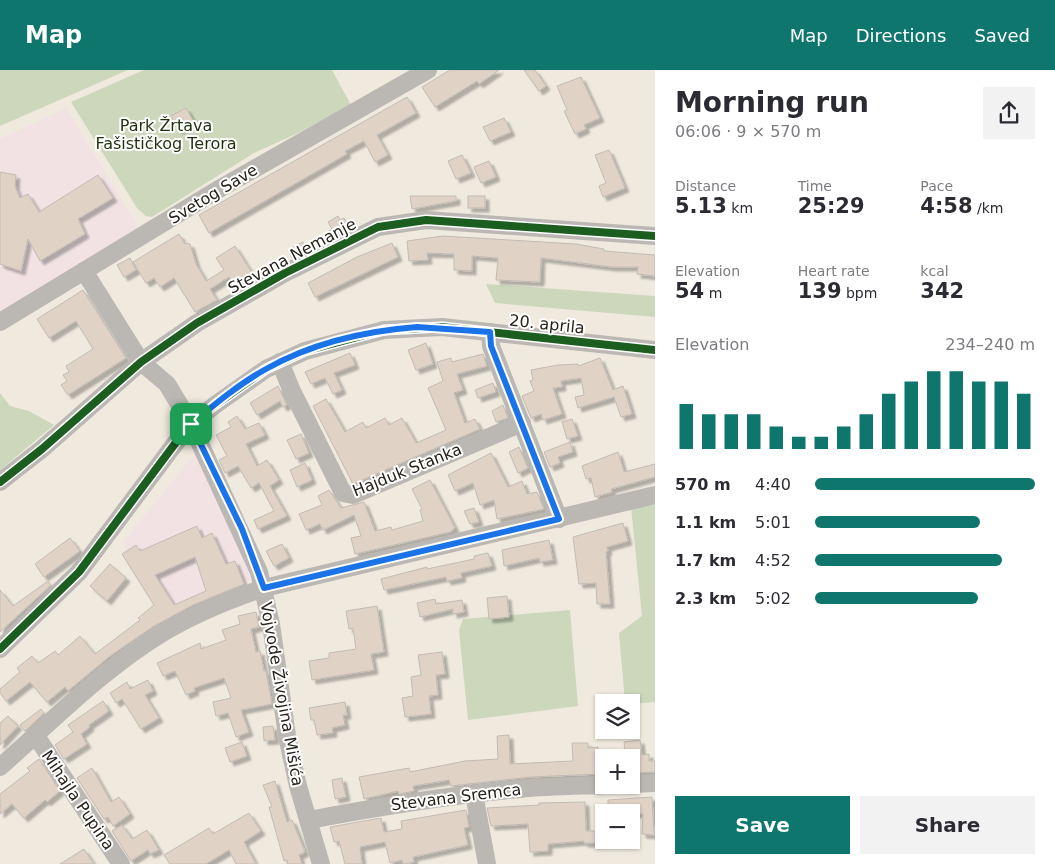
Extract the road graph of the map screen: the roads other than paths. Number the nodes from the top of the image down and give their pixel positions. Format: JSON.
{"nodes":[{"id":1,"x":428,"y":70,"type":"edge"},
{"id":2,"x":655,"y":236,"type":"edge"},
{"id":3,"x":84,"y":271,"type":"junction"},
{"id":4,"x":0,"y":322,"type":"edge"},
{"id":5,"x":490,"y":332,"type":"junction"},
{"id":6,"x":655,"y":350,"type":"edge"},
{"id":7,"x":141,"y":362,"type":"junction"},
{"id":8,"x":280,"y":362,"type":"junction"},
{"id":9,"x":522,"y":423,"type":"junction"},
{"id":10,"x":191,"y":424,"type":"junction"},
{"id":11,"x":0,"y":482,"type":"edge"},
{"id":12,"x":655,"y":495,"type":"edge"},
{"id":13,"x":559,"y":519,"type":"junction"},
{"id":14,"x":264,"y":588,"type":"junction"},
{"id":15,"x":0,"y":649,"type":"edge"},
{"id":16,"x":36,"y":736,"type":"junction"},
{"id":17,"x":0,"y":767,"type":"edge"},
{"id":18,"x":655,"y":783,"type":"edge"},
{"id":19,"x":640,"y":784,"type":"edge"},
{"id":20,"x":595,"y":785,"type":"edge"},
{"id":21,"x":474,"y":794,"type":"junction"},
{"id":22,"x":308,"y":820,"type":"junction"},
{"id":23,"x":121,"y":864,"type":"edge"},
{"id":24,"x":321,"y":864,"type":"edge"},
{"id":25,"x":487,"y":864,"type":"edge"}],
"edges":[{"from":1,"to":3,"type":"street","name":"Svetog Save"},
{"from":2,"to":7,"type":"street","name":"Stevana Nemanje"},
{"from":3,"to":4,"type":"street","name":"Svetog Save"},
{"from":3,"to":7,"type":"street","name":"Vojvode Živojina Mišića"},
{"from":5,"to":6,"type":"street","name":"20. aprila"},
{"from":5,"to":8,"type":"street","name":"20. aprila"},
{"from":5,"to":9,"type":"street"},
{"from":7,"to":10,"type":"street","name":"Vojvode Živojina Mišića"},
{"from":7,"to":11,"type":"street","name":"Stevana Nemanje"},
{"from":8,"to":9,"type":"street","name":"Hajduk Stanka"},
{"from":8,"to":10,"type":"street","name":"20. aprila"},
{"from":9,"to":13,"type":"street"},
{"from":10,"to":14,"type":"street","name":"Vojvode Živojina Mišića"},
{"from":10,"to":15,"type":"street","name":"20. aprila"},
{"from":12,"to":13,"type":"street"},
{"from":13,"to":14,"type":"street"},
{"from":14,"to":16,"type":"street"},
{"from":14,"to":22,"type":"street","name":"Vojvode Živojina Mišića"},
{"from":16,"to":17,"type":"street"},
{"from":16,"to":23,"type":"street","name":"Mihajla Pupina"},
{"from":18,"to":19,"type":"street"},
{"from":20,"to":21,"type":"street","name":"Stevana Sremca"},
{"from":21,"to":22,"type":"street","name":"Stevana Sremca"},
{"from":21,"to":25,"type":"street"},
{"from":22,"to":24,"type":"street","name":"Vojvode Živojina Mišića"}]}
